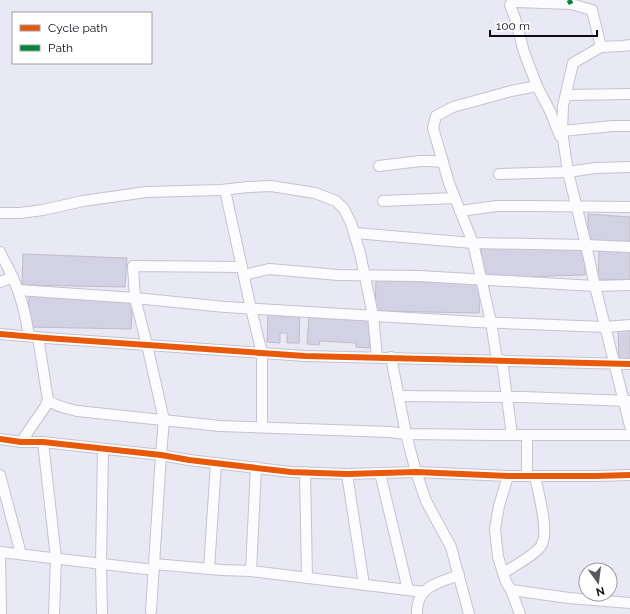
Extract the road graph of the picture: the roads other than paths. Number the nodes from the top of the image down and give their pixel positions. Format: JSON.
{"nodes":[{"id":1,"x":630,"y":45,"type":"edge"},
{"id":2,"x":601,"y":47,"type":"junction"},
{"id":3,"x":537,"y":86,"type":"junction"},
{"id":4,"x":630,"y":94,"type":"edge"},
{"id":5,"x":566,"y":95,"type":"junction"},
{"id":6,"x":630,"y":126,"type":"edge"},
{"id":7,"x":562,"y":131,"type":"junction"},
{"id":8,"x":565,"y":147,"type":"junction"},
{"id":9,"x":443,"y":162,"type":"junction"},
{"id":10,"x":379,"y":166,"type":"dead end"},
{"id":11,"x":630,"y":167,"type":"edge"},
{"id":12,"x":568,"y":172,"type":"junction"},
{"id":13,"x":499,"y":174,"type":"dead end"},
{"id":14,"x":225,"y":190,"type":"junction"},
{"id":15,"x":455,"y":198,"type":"junction"},
{"id":16,"x":383,"y":201,"type":"dead end"},
{"id":17,"x":577,"y":206,"type":"junction"},
{"id":18,"x":630,"y":207,"type":"edge"},
{"id":19,"x":460,"y":211,"type":"junction"},
{"id":20,"x":0,"y":213,"type":"edge"},
{"id":21,"x":355,"y":234,"type":"junction"},
{"id":22,"x":473,"y":243,"type":"junction"},
{"id":23,"x":586,"y":245,"type":"junction"},
{"id":24,"x":630,"y":247,"type":"edge"},
{"id":25,"x":0,"y":252,"type":"edge"},
{"id":26,"x":243,"y":271,"type":"junction"},
{"id":27,"x":365,"y":276,"type":"junction"},
{"id":28,"x":13,"y":277,"type":"junction"},
{"id":29,"x":481,"y":280,"type":"junction"},
{"id":30,"x":0,"y":282,"type":"edge"},
{"id":31,"x":630,"y":285,"type":"edge"},
{"id":32,"x":595,"y":286,"type":"junction"},
{"id":33,"x":18,"y":290,"type":"junction"},
{"id":34,"x":135,"y":298,"type":"junction"},
{"id":35,"x":251,"y":308,"type":"junction"},
{"id":36,"x":373,"y":315,"type":"junction"},
{"id":37,"x":491,"y":322,"type":"junction"},
{"id":38,"x":630,"y":325,"type":"edge"},
{"id":39,"x":605,"y":326,"type":"junction"},
{"id":40,"x":0,"y":334,"type":"edge"},
{"id":41,"x":33,"y":337,"type":"junction"},
{"id":42,"x":147,"y":345,"type":"junction"},
{"id":43,"x":262,"y":353,"type":"junction"},
{"id":44,"x":377,"y":357,"type":"junction"},
{"id":45,"x":391,"y":358,"type":"junction"},
{"id":46,"x":500,"y":360,"type":"junction"},
{"id":47,"x":614,"y":363,"type":"junction"},
{"id":48,"x":630,"y":364,"type":"edge"},
{"id":49,"x":399,"y":396,"type":"junction"},
{"id":50,"x":506,"y":397,"type":"junction"},
{"id":51,"x":48,"y":400,"type":"junction"},
{"id":52,"x":627,"y":401,"type":"edge"},
{"id":53,"x":164,"y":420,"type":"junction"},
{"id":54,"x":630,"y":426,"type":"edge"},
{"id":55,"x":262,"y":427,"type":"junction"},
{"id":56,"x":406,"y":434,"type":"junction"},
{"id":57,"x":512,"y":435,"type":"junction"},
{"id":58,"x":526,"y":435,"type":"junction"},
{"id":59,"x":630,"y":435,"type":"edge"},
{"id":60,"x":0,"y":439,"type":"edge"},
{"id":61,"x":21,"y":442,"type":"junction"},
{"id":62,"x":43,"y":442,"type":"junction"},
{"id":63,"x":103,"y":449,"type":"junction"},
{"id":64,"x":161,"y":455,"type":"junction"},
{"id":65,"x":216,"y":463,"type":"junction"},
{"id":66,"x":256,"y":467,"type":"junction"},
{"id":67,"x":305,"y":472,"type":"junction"},
{"id":68,"x":416,"y":472,"type":"junction"},
{"id":69,"x":380,"y":473,"type":"junction"},
{"id":70,"x":347,"y":474,"type":"junction"},
{"id":71,"x":0,"y":475,"type":"edge"},
{"id":72,"x":630,"y":475,"type":"edge"},
{"id":73,"x":508,"y":476,"type":"junction"},
{"id":74,"x":531,"y":476,"type":"junction"},
{"id":75,"x":0,"y":552,"type":"edge"},
{"id":76,"x":21,"y":554,"type":"junction"},
{"id":77,"x":56,"y":558,"type":"junction"},
{"id":78,"x":101,"y":564,"type":"junction"},
{"id":79,"x":154,"y":567,"type":"junction"},
{"id":80,"x":208,"y":569,"type":"junction"},
{"id":81,"x":251,"y":571,"type":"junction"},
{"id":82,"x":503,"y":572,"type":"junction"},
{"id":83,"x":458,"y":575,"type":"junction"},
{"id":84,"x":307,"y":578,"type":"junction"},
{"id":85,"x":364,"y":585,"type":"junction"},
{"id":86,"x":408,"y":590,"type":"junction"},
{"id":87,"x":511,"y":590,"type":"junction"},
{"id":88,"x":424,"y":592,"type":"junction"},
{"id":89,"x":630,"y":603,"type":"edge"},
{"id":90,"x":151,"y":611,"type":"dead end"},
{"id":91,"x":1,"y":614,"type":"edge"},
{"id":92,"x":54,"y":614,"type":"edge"},
{"id":93,"x":102,"y":614,"type":"edge"},
{"id":94,"x":417,"y":614,"type":"edge"},
{"id":95,"x":469,"y":614,"type":"edge"},
{"id":96,"x":520,"y":614,"type":"edge"}],
"edges":[{"from":1,"to":2,"type":"street"},
{"from":2,"to":3,"type":"street"},
{"from":2,"to":5,"type":"street"},
{"from":3,"to":8,"type":"street"},
{"from":3,"to":9,"type":"street"},
{"from":4,"to":5,"type":"street"},
{"from":5,"to":7,"type":"street"},
{"from":6,"to":7,"type":"street"},
{"from":7,"to":8,"type":"street"},
{"from":8,"to":12,"type":"street"},
{"from":9,"to":10,"type":"street"},
{"from":9,"to":15,"type":"street"},
{"from":11,"to":12,"type":"street"},
{"from":12,"to":13,"type":"street"},
{"from":12,"to":17,"type":"street"},
{"from":14,"to":20,"type":"street"},
{"from":14,"to":21,"type":"street"},
{"from":14,"to":26,"type":"street"},
{"from":15,"to":16,"type":"street"},
{"from":15,"to":19,"type":"street"},
{"from":17,"to":18,"type":"street"},
{"from":17,"to":19,"type":"street"},
{"from":17,"to":23,"type":"street"},
{"from":19,"to":22,"type":"street"},
{"from":21,"to":22,"type":"street"},
{"from":21,"to":27,"type":"street"},
{"from":22,"to":23,"type":"street"},
{"from":22,"to":29,"type":"street"},
{"from":23,"to":24,"type":"street"},
{"from":23,"to":32,"type":"street"},
{"from":25,"to":28,"type":"street"},
{"from":26,"to":27,"type":"street"},
{"from":26,"to":34,"type":"street"},
{"from":26,"to":35,"type":"street"},
{"from":27,"to":29,"type":"street"},
{"from":27,"to":36,"type":"street"},
{"from":28,"to":30,"type":"street"},
{"from":28,"to":33,"type":"street"},
{"from":29,"to":32,"type":"street"},
{"from":29,"to":37,"type":"street"},
{"from":31,"to":32,"type":"street"},
{"from":32,"to":39,"type":"street"},
{"from":33,"to":34,"type":"street"},
{"from":33,"to":41,"type":"street"},
{"from":34,"to":35,"type":"street"},
{"from":34,"to":42,"type":"street"},
{"from":35,"to":36,"type":"street"},
{"from":35,"to":43,"type":"street"},
{"from":36,"to":37,"type":"street"},
{"from":36,"to":44,"type":"street"},
{"from":37,"to":39,"type":"street"},
{"from":37,"to":46,"type":"street"},
{"from":38,"to":39,"type":"street"},
{"from":39,"to":47,"type":"street"},
{"from":40,"to":41,"type":"street"},
{"from":41,"to":42,"type":"street"},
{"from":41,"to":51,"type":"street"},
{"from":42,"to":43,"type":"street"},
{"from":42,"to":53,"type":"street"},
{"from":43,"to":44,"type":"street"},
{"from":43,"to":55,"type":"street"},
{"from":44,"to":45,"type":"street"},
{"from":45,"to":46,"type":"street"},
{"from":45,"to":49,"type":"street"},
{"from":46,"to":47,"type":"street"},
{"from":46,"to":50,"type":"street"},
{"from":47,"to":48,"type":"street"},
{"from":47,"to":52,"type":"street"},
{"from":49,"to":50,"type":"street"},
{"from":49,"to":56,"type":"street"},
{"from":50,"to":52,"type":"street"},
{"from":50,"to":57,"type":"street"},
{"from":51,"to":53,"type":"street"},
{"from":51,"to":61,"type":"street"},
{"from":52,"to":54,"type":"street"},
{"from":53,"to":55,"type":"street"},
{"from":53,"to":64,"type":"street"},
{"from":55,"to":56,"type":"street"},
{"from":56,"to":57,"type":"street"},
{"from":56,"to":68,"type":"street"},
{"from":57,"to":58,"type":"street"},
{"from":58,"to":59,"type":"street"},
{"from":58,"to":74,"type":"street"},
{"from":60,"to":61,"type":"street"},
{"from":61,"to":62,"type":"street"},
{"from":62,"to":63,"type":"street"},
{"from":62,"to":77,"type":"street"},
{"from":63,"to":64,"type":"street"},
{"from":63,"to":78,"type":"street"},
{"from":64,"to":65,"type":"street"},
{"from":64,"to":79,"type":"street"},
{"from":65,"to":66,"type":"street"},
{"from":65,"to":80,"type":"street"},
{"from":66,"to":67,"type":"street"},
{"from":66,"to":81,"type":"street"},
{"from":67,"to":70,"type":"street"},
{"from":67,"to":84,"type":"street"},
{"from":68,"to":69,"type":"street"},
{"from":68,"to":73,"type":"street"},
{"from":68,"to":83,"type":"street"},
{"from":69,"to":70,"type":"street"},
{"from":69,"to":86,"type":"street"},
{"from":70,"to":85,"type":"street"},
{"from":71,"to":76,"type":"street"},
{"from":72,"to":74,"type":"street"},
{"from":73,"to":74,"type":"street"},
{"from":73,"to":82,"type":"street"},
{"from":74,"to":82,"type":"street"},
{"from":75,"to":76,"type":"street"},
{"from":75,"to":91,"type":"street"},
{"from":76,"to":77,"type":"street"},
{"from":77,"to":78,"type":"street"},
{"from":77,"to":92,"type":"street"},
{"from":78,"to":79,"type":"street"},
{"from":78,"to":93,"type":"street"},
{"from":79,"to":80,"type":"street"},
{"from":79,"to":90,"type":"street"},
{"from":80,"to":81,"type":"street"},
{"from":81,"to":84,"type":"street"},
{"from":82,"to":87,"type":"street"},
{"from":83,"to":88,"type":"street"},
{"from":83,"to":95,"type":"street"},
{"from":84,"to":85,"type":"street"},
{"from":85,"to":86,"type":"street"},
{"from":86,"to":88,"type":"street"},
{"from":87,"to":89,"type":"street"},
{"from":87,"to":96,"type":"street"},
{"from":88,"to":94,"type":"street"}]}
